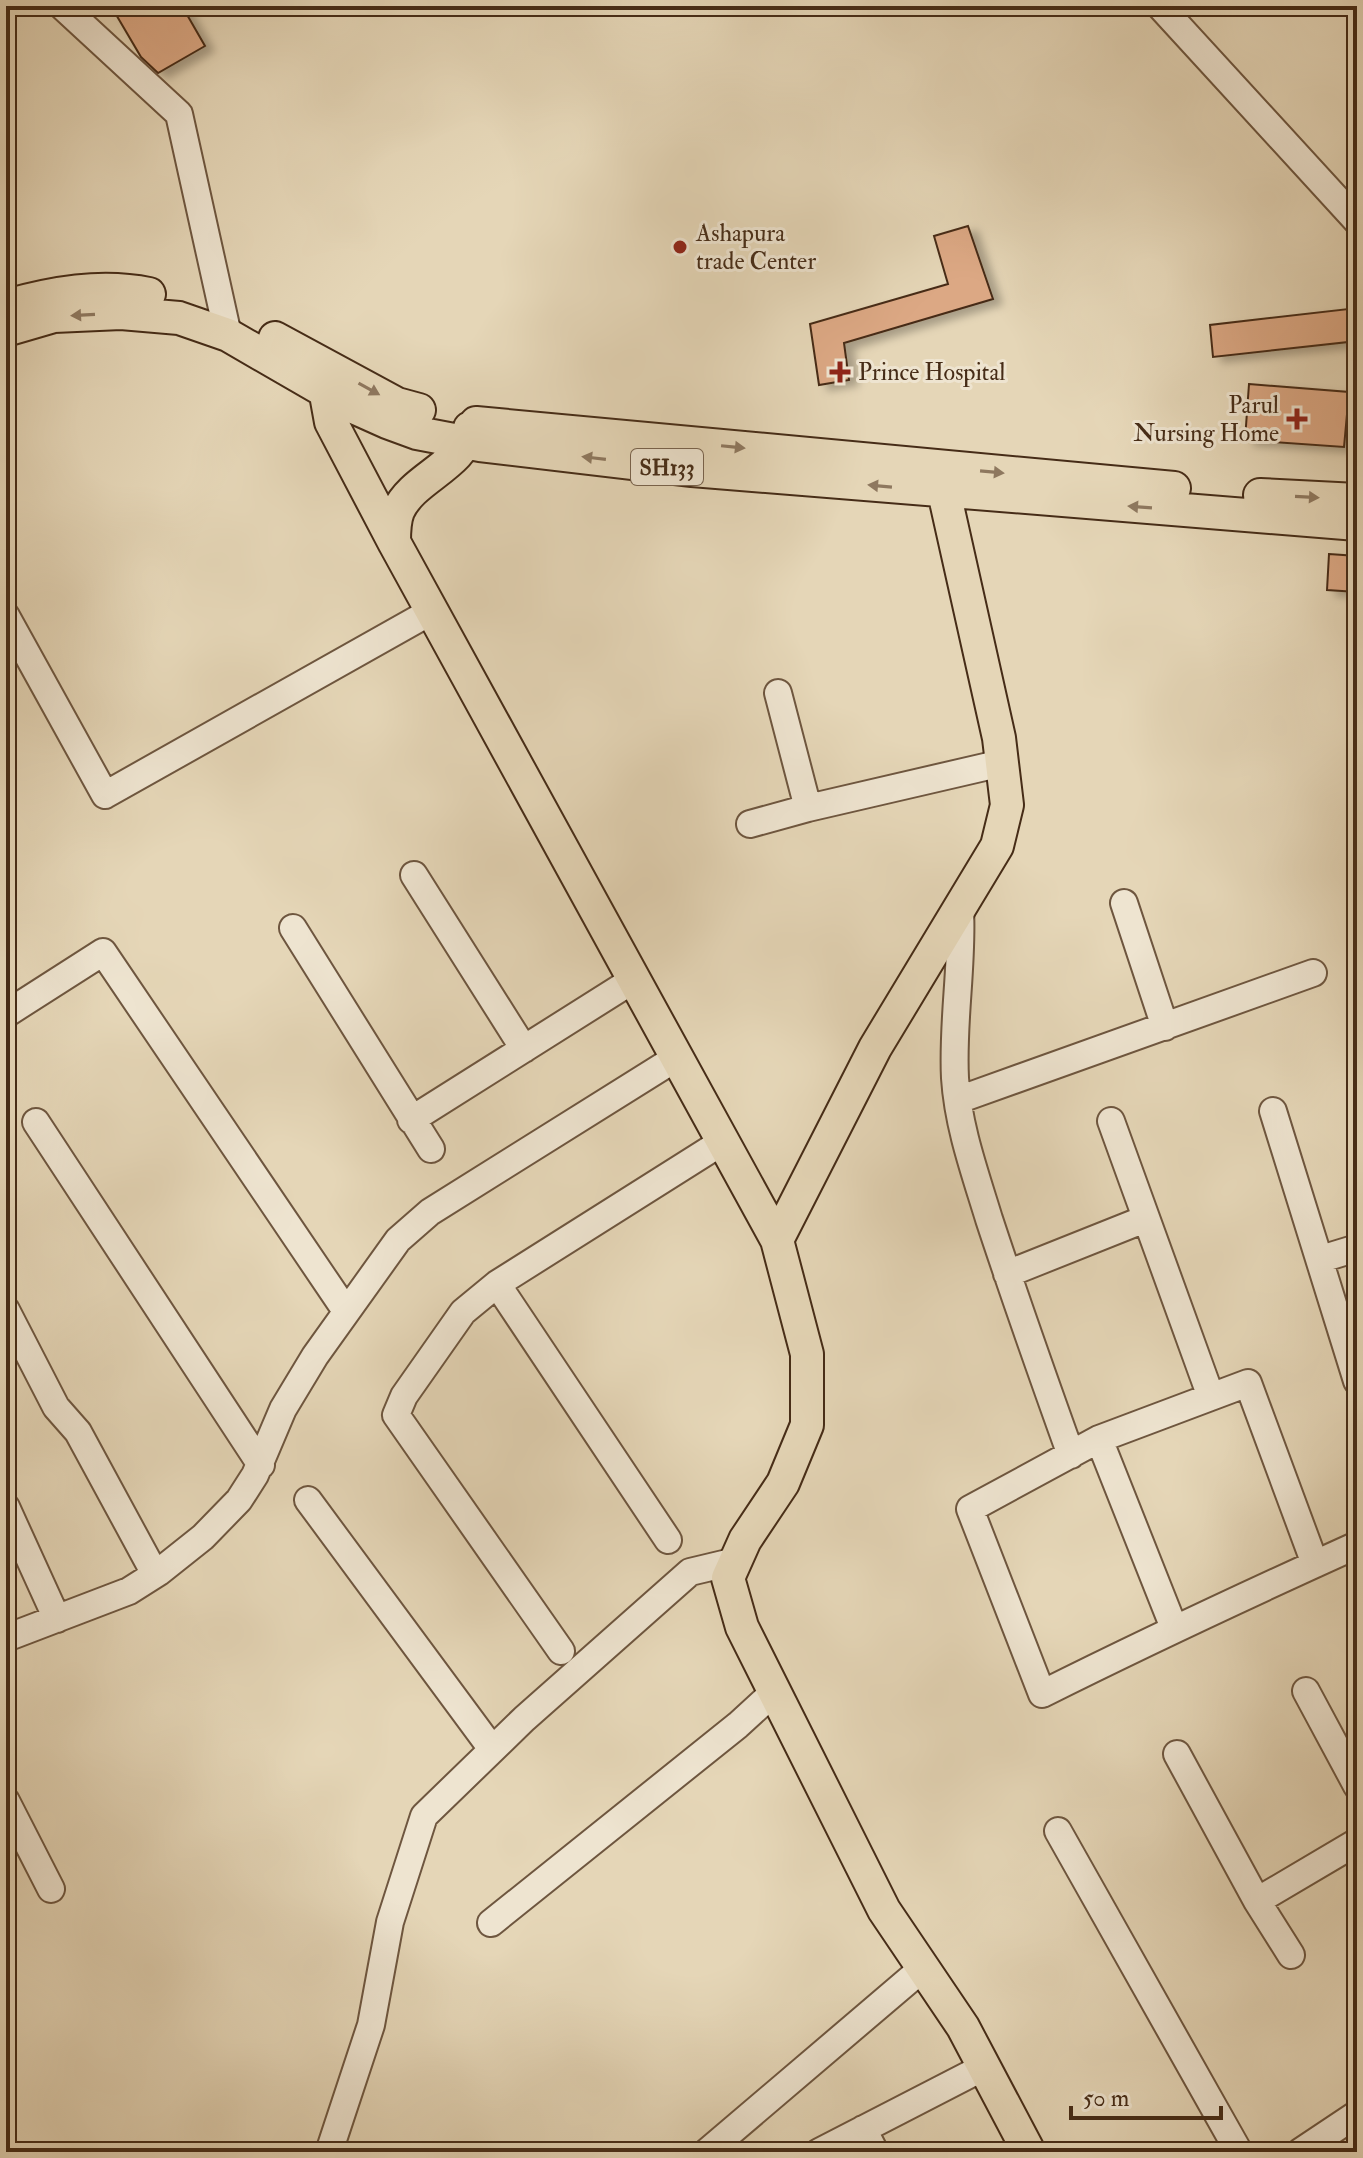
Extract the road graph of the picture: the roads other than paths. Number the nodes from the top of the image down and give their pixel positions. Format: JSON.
{"nodes":[{"id":1,"x":62,"y":6,"type":"edge"},
{"id":2,"x":1160,"y":6,"type":"edge"},
{"id":3,"x":1357,"y":221,"type":"edge"},
{"id":4,"x":6,"y":306,"type":"edge"},
{"id":5,"x":225,"y":324,"type":"junction"},
{"id":6,"x":6,"y":330,"type":"edge"},
{"id":7,"x":323,"y":378,"type":"junction"},
{"id":8,"x":469,"y":432,"type":"junction"},
{"id":9,"x":945,"y":480,"type":"junction"},
{"id":10,"x":1357,"y":500,"type":"edge"},
{"id":11,"x":1357,"y":524,"type":"edge"},
{"id":12,"x":394,"y":542,"type":"junction"},
{"id":13,"x":432,"y":611,"type":"junction"},
{"id":14,"x":6,"y":616,"type":"edge"},
{"id":15,"x":778,"y":693,"type":"dead end"},
{"id":16,"x":1002,"y":763,"type":"junction"},
{"id":17,"x":808,"y":808,"type":"junction"},
{"id":18,"x":750,"y":824,"type":"dead end"},
{"id":19,"x":414,"y":875,"type":"dead end"},
{"id":20,"x":1124,"y":903,"type":"dead end"},
{"id":21,"x":960,"y":908,"type":"junction"},
{"id":22,"x":293,"y":928,"type":"dead end"},
{"id":23,"x":1313,"y":973,"type":"dead end"},
{"id":24,"x":633,"y":980,"type":"junction"},
{"id":25,"x":6,"y":1014,"type":"edge"},
{"id":26,"x":1165,"y":1027,"type":"junction"},
{"id":27,"x":524,"y":1049,"type":"junction"},
{"id":28,"x":676,"y":1058,"type":"junction"},
{"id":29,"x":958,"y":1100,"type":"junction"},
{"id":30,"x":1273,"y":1111,"type":"dead end"},
{"id":31,"x":411,"y":1120,"type":"junction"},
{"id":32,"x":1111,"y":1121,"type":"dead end"},
{"id":33,"x":36,"y":1122,"type":"dead end"},
{"id":34,"x":722,"y":1142,"type":"junction"},
{"id":35,"x":431,"y":1149,"type":"dead end"},
{"id":36,"x":1145,"y":1219,"type":"junction"},
{"id":37,"x":777,"y":1240,"type":"junction"},
{"id":38,"x":1357,"y":1248,"type":"edge"},
{"id":39,"x":1321,"y":1259,"type":"junction"},
{"id":40,"x":1007,"y":1274,"type":"junction"},
{"id":41,"x":497,"y":1284,"type":"junction"},
{"id":42,"x":6,"y":1310,"type":"edge"},
{"id":43,"x":346,"y":1311,"type":"junction"},
{"id":44,"x":1357,"y":1381,"type":"edge"},
{"id":45,"x":1211,"y":1397,"type":"junction"},
{"id":46,"x":1099,"y":1439,"type":"junction"},
{"id":47,"x":1071,"y":1455,"type":"junction"},
{"id":48,"x":261,"y":1465,"type":"junction"},
{"id":49,"x":308,"y":1500,"type":"dead end"},
{"id":50,"x":6,"y":1507,"type":"edge"},
{"id":51,"x":668,"y":1540,"type":"dead end"},
{"id":52,"x":1357,"y":1545,"type":"edge"},
{"id":53,"x":736,"y":1561,"type":"junction"},
{"id":54,"x":1315,"y":1564,"type":"junction"},
{"id":55,"x":155,"y":1574,"type":"junction"},
{"id":56,"x":57,"y":1619,"type":"junction"},
{"id":57,"x":1174,"y":1628,"type":"junction"},
{"id":58,"x":6,"y":1638,"type":"edge"},
{"id":59,"x":561,"y":1651,"type":"dead end"},
{"id":60,"x":1306,"y":1691,"type":"dead end"},
{"id":61,"x":774,"y":1692,"type":"junction"},
{"id":62,"x":492,"y":1749,"type":"junction"},
{"id":63,"x":1177,"y":1754,"type":"dead end"},
{"id":64,"x":1357,"y":1786,"type":"edge"},
{"id":65,"x":6,"y":1801,"type":"edge"},
{"id":66,"x":1058,"y":1831,"type":"dead end"},
{"id":67,"x":1357,"y":1842,"type":"edge"},
{"id":68,"x":51,"y":1889,"type":"dead end"},
{"id":69,"x":1257,"y":1901,"type":"junction"},
{"id":70,"x":491,"y":1923,"type":"dead end"},
{"id":71,"x":1291,"y":1955,"type":"dead end"},
{"id":72,"x":923,"y":1968,"type":"junction"},
{"id":73,"x":984,"y":2067,"type":"junction"},
{"id":74,"x":1357,"y":2114,"type":"edge"},
{"id":75,"x":869,"y":2140,"type":"edge"},
{"id":76,"x":329,"y":2152,"type":"edge"},
{"id":77,"x":707,"y":2152,"type":"edge"},
{"id":78,"x":819,"y":2152,"type":"edge"},
{"id":79,"x":1029,"y":2152,"type":"edge"},
{"id":80,"x":1239,"y":2152,"type":"edge"},
{"id":81,"x":1300,"y":2152,"type":"edge"}],
"edges":[{"from":1,"to":5,"type":"street"},
{"from":2,"to":3,"type":"street"},
{"from":4,"to":5,"type":"main road"},
{"from":5,"to":6,"type":"main road","number":"SH133","one_way":true},
{"from":5,"to":7,"type":"main road","number":"SH133"},
{"from":7,"to":8,"type":"main road","number":"SH133"},
{"from":7,"to":12,"type":"main road"},
{"from":8,"to":9,"type":"main road","number":"SH133"},
{"from":8,"to":12,"type":"main road"},
{"from":9,"to":10,"type":"main road","one_way":true},
{"from":11,"to":9,"type":"main road","number":"SH133","one_way":true},
{"from":9,"to":16,"type":"main road"},
{"from":12,"to":13,"type":"main road"},
{"from":13,"to":14,"type":"street"},
{"from":13,"to":24,"type":"main road"},
{"from":15,"to":17,"type":"street"},
{"from":16,"to":17,"type":"street"},
{"from":16,"to":21,"type":"main road"},
{"from":17,"to":18,"type":"street"},
{"from":19,"to":27,"type":"street"},
{"from":20,"to":26,"type":"street"},
{"from":21,"to":29,"type":"street"},
{"from":21,"to":37,"type":"main road"},
{"from":22,"to":31,"type":"street"},
{"from":23,"to":26,"type":"street"},
{"from":24,"to":27,"type":"street"},
{"from":24,"to":28,"type":"main road"},
{"from":25,"to":43,"type":"street"},
{"from":26,"to":29,"type":"street"},
{"from":27,"to":31,"type":"street"},
{"from":28,"to":34,"type":"main road"},
{"from":28,"to":43,"type":"street"},
{"from":29,"to":40,"type":"street"},
{"from":30,"to":39,"type":"street"},
{"from":31,"to":35,"type":"street"},
{"from":32,"to":36,"type":"street"},
{"from":33,"to":48,"type":"street"},
{"from":34,"to":37,"type":"main road"},
{"from":34,"to":41,"type":"street"},
{"from":36,"to":40,"type":"street"},
{"from":36,"to":45,"type":"street"},
{"from":37,"to":53,"type":"main road"},
{"from":38,"to":39,"type":"street"},
{"from":39,"to":44,"type":"street"},
{"from":40,"to":47,"type":"street"},
{"from":41,"to":51,"type":"street"},
{"from":41,"to":59,"type":"street"},
{"from":42,"to":55,"type":"street"},
{"from":43,"to":48,"type":"street"},
{"from":45,"to":46,"type":"street"},
{"from":45,"to":54,"type":"street"},
{"from":46,"to":47,"type":"street"},
{"from":46,"to":57,"type":"street"},
{"from":47,"to":57,"type":"street"},
{"from":48,"to":55,"type":"street"},
{"from":49,"to":62,"type":"street"},
{"from":50,"to":56,"type":"street"},
{"from":52,"to":54,"type":"street"},
{"from":53,"to":61,"type":"main road"},
{"from":53,"to":62,"type":"street"},
{"from":54,"to":57,"type":"street"},
{"from":55,"to":56,"type":"street"},
{"from":56,"to":58,"type":"street"},
{"from":60,"to":64,"type":"street"},
{"from":61,"to":70,"type":"street"},
{"from":61,"to":72,"type":"main road"},
{"from":62,"to":76,"type":"street"},
{"from":63,"to":69,"type":"street"},
{"from":65,"to":68,"type":"street"},
{"from":66,"to":80,"type":"street"},
{"from":67,"to":69,"type":"street"},
{"from":69,"to":71,"type":"street"},
{"from":72,"to":73,"type":"main road"},
{"from":72,"to":77,"type":"street"},
{"from":73,"to":75,"type":"street"},
{"from":73,"to":79,"type":"main road"},
{"from":74,"to":81,"type":"street"},
{"from":75,"to":78,"type":"street"}]}
